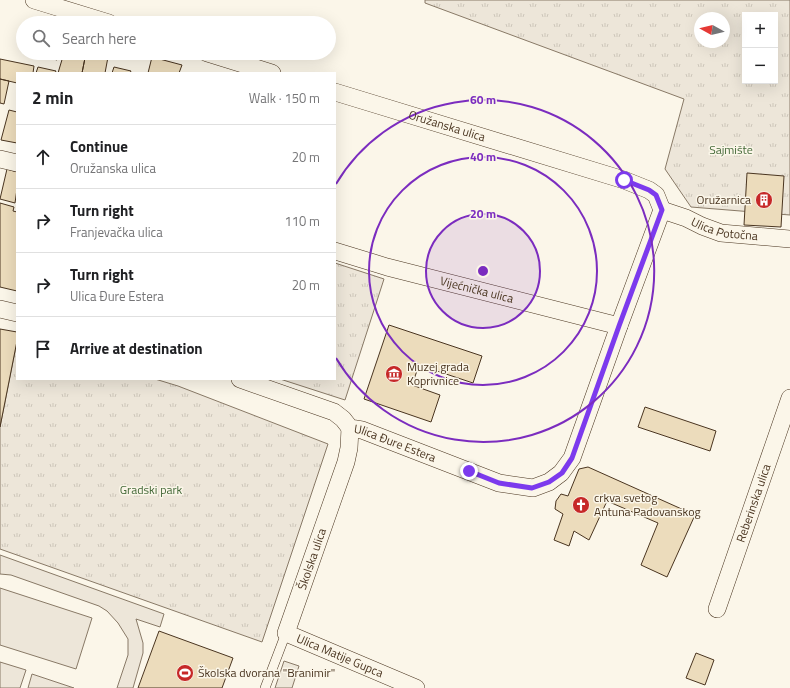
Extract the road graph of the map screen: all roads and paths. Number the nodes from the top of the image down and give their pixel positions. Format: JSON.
{"nodes":[{"id":1,"x":34,"y":0,"type":"edge"},
{"id":2,"x":86,"y":16,"type":"edge"},
{"id":3,"x":230,"y":60,"type":"edge"},
{"id":4,"x":269,"y":72,"type":"edge"},
{"id":5,"x":336,"y":92,"type":"edge"},
{"id":6,"x":0,"y":159,"type":"edge"},
{"id":7,"x":16,"y":163,"type":"edge"},
{"id":8,"x":662,"y":210,"type":"junction"},
{"id":9,"x":790,"y":239,"type":"edge"},
{"id":10,"x":336,"y":251,"type":"edge"},
{"id":11,"x":0,"y":309,"type":"edge"},
{"id":12,"x":16,"y":313,"type":"edge"},
{"id":13,"x":619,"y":326,"type":"junction"},
{"id":14,"x":243,"y":380,"type":"edge"},
{"id":15,"x":790,"y":398,"type":"edge"},
{"id":16,"x":350,"y":428,"type":"junction"},
{"id":17,"x":717,"y":609,"type":"dead end"},
{"id":18,"x":286,"y":633,"type":"junction"},
{"id":19,"x":265,"y":688,"type":"edge"},
{"id":20,"x":416,"y":688,"type":"edge"}],
"edges":[{"from":1,"to":2,"type":"street"},
{"from":3,"to":4,"type":"street"},
{"from":5,"to":8,"type":"street","name":"Oružanska ulica"},
{"from":6,"to":7,"type":"street"},
{"from":8,"to":9,"type":"street","name":"Ulica Potočna"},
{"from":8,"to":13,"type":"street"},
{"from":10,"to":13,"type":"street","name":"Vijećnička ulica"},
{"from":11,"to":12,"type":"street"},
{"from":13,"to":16,"type":"street","name":"Ulica Đure Estera"},
{"from":14,"to":16,"type":"street","name":"Ulica Đure Estera"},
{"from":15,"to":17,"type":"street","name":"Reberinska ulica"},
{"from":16,"to":18,"type":"street","name":"Školska ulica"},
{"from":18,"to":19,"type":"lane","name":"Školska ulica"},
{"from":18,"to":20,"type":"street","name":"Ulica Matije Gupca"}]}
